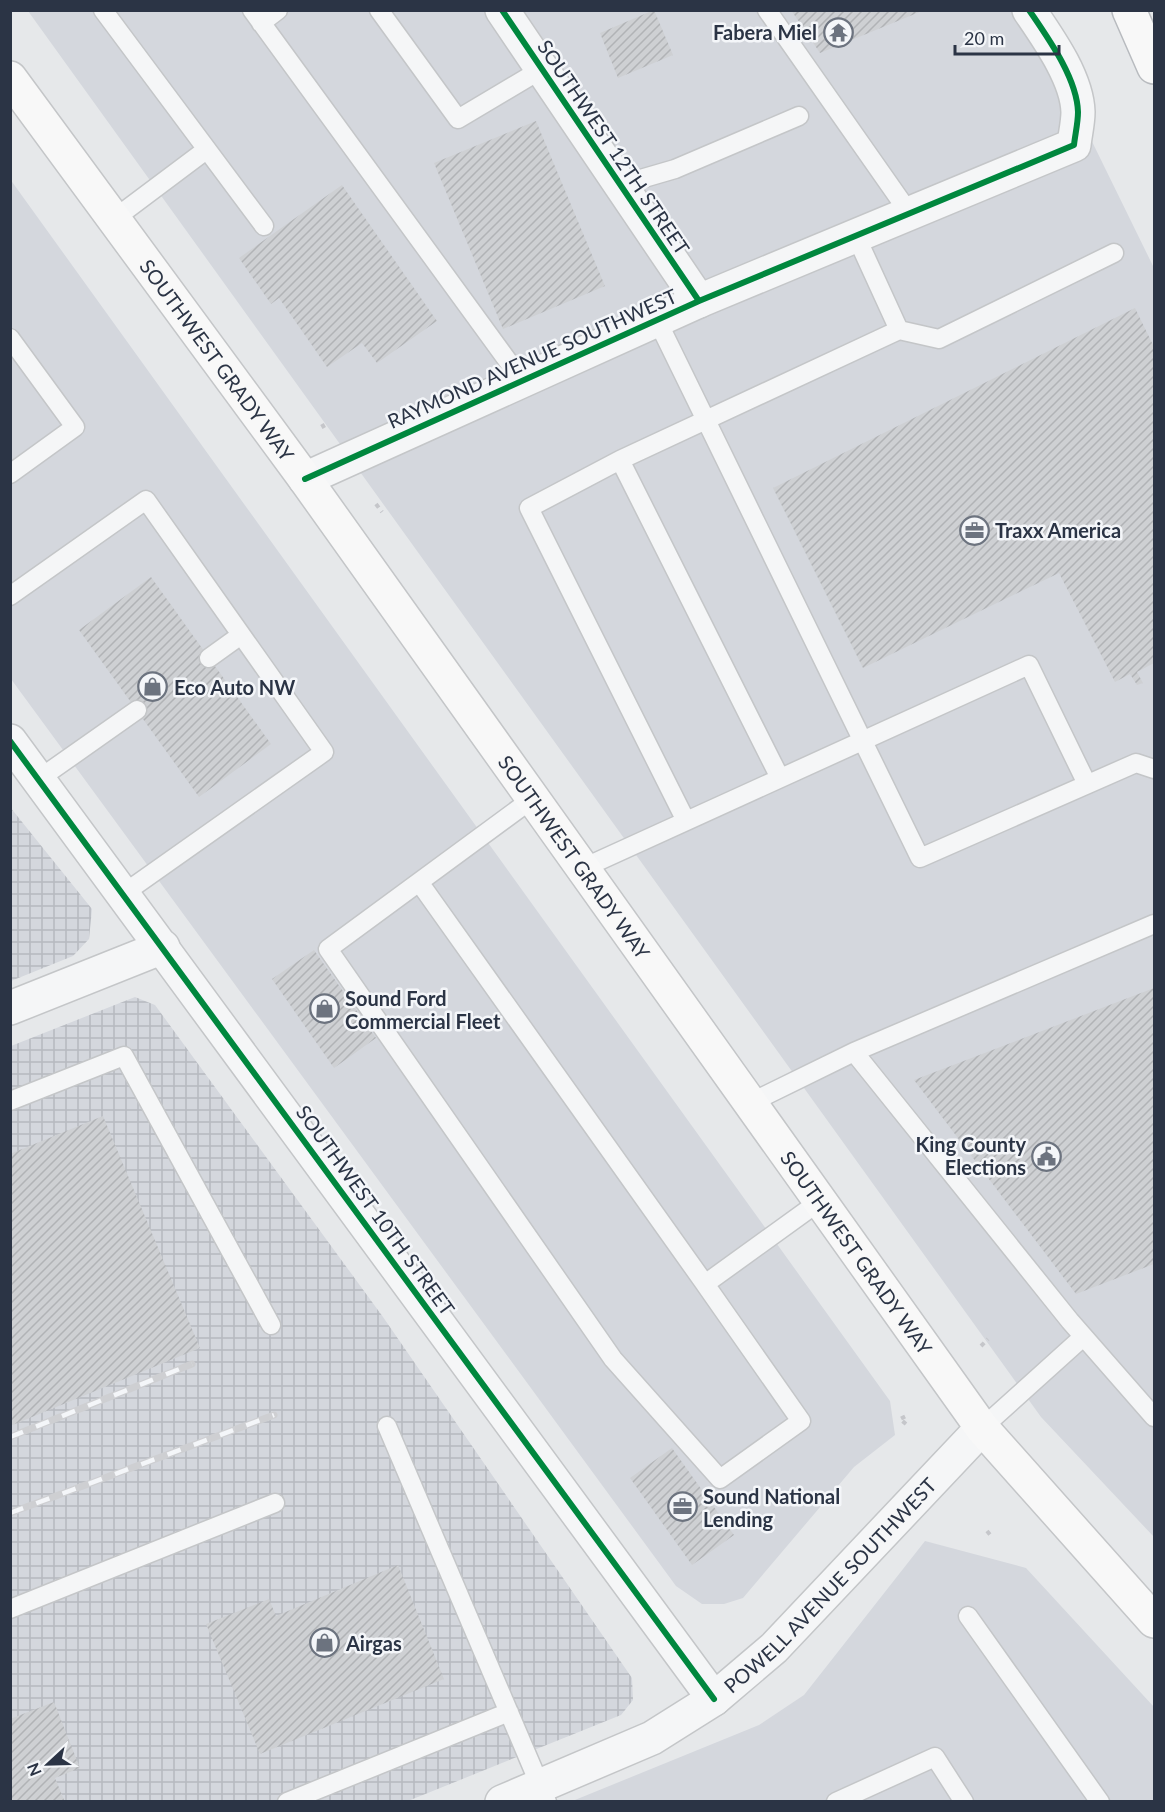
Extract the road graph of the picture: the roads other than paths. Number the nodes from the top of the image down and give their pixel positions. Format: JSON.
{"nodes":[{"id":1,"x":103,"y":10,"type":"edge"},
{"id":2,"x":278,"y":10,"type":"edge"},
{"id":3,"x":379,"y":10,"type":"edge"},
{"id":4,"x":502,"y":10,"type":"edge"},
{"id":5,"x":767,"y":10,"type":"edge"},
{"id":6,"x":1029,"y":10,"type":"edge"},
{"id":7,"x":1129,"y":10,"type":"edge"},
{"id":8,"x":256,"y":17,"type":"edge"},
{"id":9,"x":1155,"y":67,"type":"edge"},
{"id":10,"x":542,"y":69,"type":"junction"},
{"id":11,"x":10,"y":78,"type":"edge"},
{"id":12,"x":799,"y":116,"type":"dead end"},
{"id":13,"x":206,"y":150,"type":"junction"},
{"id":14,"x":620,"y":185,"type":"junction"},
{"id":15,"x":910,"y":214,"type":"junction"},
{"id":16,"x":114,"y":219,"type":"junction"},
{"id":17,"x":264,"y":225,"type":"dead end"},
{"id":18,"x":856,"y":236,"type":"junction"},
{"id":19,"x":1114,"y":253,"type":"dead end"},
{"id":20,"x":699,"y":301,"type":"junction"},
{"id":21,"x":657,"y":320,"type":"junction"},
{"id":22,"x":899,"y":330,"type":"junction"},
{"id":23,"x":10,"y":338,"type":"edge"},
{"id":24,"x":521,"y":379,"type":"junction"},
{"id":25,"x":705,"y":421,"type":"junction"},
{"id":26,"x":620,"y":460,"type":"junction"},
{"id":27,"x":10,"y":474,"type":"edge"},
{"id":28,"x":305,"y":479,"type":"junction"},
{"id":29,"x":10,"y":596,"type":"edge"},
{"id":30,"x":241,"y":635,"type":"junction"},
{"id":31,"x":209,"y":658,"type":"dead end"},
{"id":32,"x":136,"y":710,"type":"dead end"},
{"id":33,"x":865,"y":740,"type":"junction"},
{"id":34,"x":10,"y":741,"type":"edge"},
{"id":35,"x":1155,"y":769,"type":"edge"},
{"id":36,"x":780,"y":778,"type":"junction"},
{"id":37,"x":39,"y":779,"type":"junction"},
{"id":38,"x":1087,"y":784,"type":"junction"},
{"id":39,"x":532,"y":799,"type":"junction"},
{"id":40,"x":686,"y":821,"type":"junction"},
{"id":41,"x":581,"y":869,"type":"junction"},
{"id":42,"x":419,"y":882,"type":"junction"},
{"id":43,"x":123,"y":894,"type":"junction"},
{"id":44,"x":1155,"y":924,"type":"edge"},
{"id":45,"x":163,"y":947,"type":"junction"},
{"id":46,"x":10,"y":1008,"type":"edge"},
{"id":47,"x":854,"y":1052,"type":"junction"},
{"id":48,"x":10,"y":1101,"type":"edge"},
{"id":49,"x":750,"y":1103,"type":"junction"},
{"id":50,"x":820,"y":1201,"type":"junction"},
{"id":51,"x":705,"y":1284,"type":"junction"},
{"id":52,"x":271,"y":1325,"type":"dead end"},
{"id":53,"x":1083,"y":1337,"type":"junction"},
{"id":54,"x":1155,"y":1417,"type":"edge"},
{"id":55,"x":387,"y":1426,"type":"dead end"},
{"id":56,"x":982,"y":1428,"type":"junction"},
{"id":57,"x":275,"y":1503,"type":"dead end"},
{"id":58,"x":10,"y":1609,"type":"edge"},
{"id":59,"x":968,"y":1616,"type":"dead end"},
{"id":60,"x":1155,"y":1621,"type":"edge"},
{"id":61,"x":714,"y":1700,"type":"junction"},
{"id":62,"x":509,"y":1713,"type":"junction"},
{"id":63,"x":543,"y":1794,"type":"edge"},
{"id":64,"x":286,"y":1802,"type":"edge"},
{"id":65,"x":502,"y":1802,"type":"edge"},
{"id":66,"x":836,"y":1802,"type":"edge"},
{"id":67,"x":964,"y":1802,"type":"edge"},
{"id":68,"x":1100,"y":1802,"type":"edge"}],
"edges":[{"from":1,"to":13,"type":"lane"},
{"from":2,"to":8,"type":"lane"},
{"from":3,"to":10,"type":"lane"},
{"from":4,"to":10,"type":"street","name":"SOUTHWEST 12TH STREET"},
{"from":5,"to":15,"type":"lane"},
{"from":6,"to":15,"type":"street","name":"RAYMOND AVENUE SOUTHWEST"},
{"from":7,"to":9,"type":"main road"},
{"from":8,"to":24,"type":"lane"},
{"from":10,"to":14,"type":"street","name":"SOUTHWEST 12TH STREET"},
{"from":11,"to":16,"type":"main road","name":"SOUTHWEST GRADY WAY"},
{"from":12,"to":14,"type":"lane"},
{"from":13,"to":16,"type":"lane"},
{"from":13,"to":17,"type":"lane"},
{"from":14,"to":20,"type":"street","name":"SOUTHWEST 12TH STREET"},
{"from":15,"to":18,"type":"street","name":"RAYMOND AVENUE SOUTHWEST"},
{"from":16,"to":28,"type":"main road","name":"SOUTHWEST GRADY WAY"},
{"from":18,"to":20,"type":"street","name":"RAYMOND AVENUE SOUTHWEST"},
{"from":18,"to":22,"type":"lane"},
{"from":19,"to":22,"type":"lane"},
{"from":20,"to":21,"type":"street","name":"RAYMOND AVENUE SOUTHWEST"},
{"from":21,"to":24,"type":"street","name":"RAYMOND AVENUE SOUTHWEST"},
{"from":21,"to":25,"type":"lane"},
{"from":22,"to":25,"type":"lane"},
{"from":23,"to":27,"type":"lane"},
{"from":24,"to":28,"type":"street","name":"RAYMOND AVENUE SOUTHWEST"},
{"from":25,"to":26,"type":"lane"},
{"from":25,"to":33,"type":"lane"},
{"from":26,"to":36,"type":"lane"},
{"from":26,"to":40,"type":"lane"},
{"from":28,"to":39,"type":"main road","name":"SOUTHWEST GRADY WAY"},
{"from":29,"to":30,"type":"lane"},
{"from":30,"to":31,"type":"lane"},
{"from":30,"to":43,"type":"lane"},
{"from":32,"to":37,"type":"lane"},
{"from":33,"to":36,"type":"lane"},
{"from":33,"to":38,"type":"lane"},
{"from":33,"to":38,"type":"lane"},
{"from":34,"to":37,"type":"street","name":"SOUTHWEST 10TH STREET"},
{"from":35,"to":38,"type":"lane"},
{"from":36,"to":40,"type":"lane"},
{"from":37,"to":43,"type":"street","name":"SOUTHWEST 10TH STREET"},
{"from":39,"to":41,"type":"main road","name":"SOUTHWEST GRADY WAY"},
{"from":39,"to":42,"type":"lane"},
{"from":40,"to":41,"type":"lane"},
{"from":41,"to":49,"type":"main road","name":"SOUTHWEST GRADY WAY"},
{"from":42,"to":51,"type":"lane"},
{"from":42,"to":51,"type":"lane"},
{"from":43,"to":45,"type":"street","name":"SOUTHWEST 10TH STREET"},
{"from":44,"to":47,"type":"lane"},
{"from":45,"to":46,"type":"street"},
{"from":45,"to":61,"type":"street","name":"SOUTHWEST 10TH STREET"},
{"from":47,"to":49,"type":"lane"},
{"from":47,"to":53,"type":"lane"},
{"from":48,"to":52,"type":"lane"},
{"from":49,"to":50,"type":"main road","name":"SOUTHWEST GRADY WAY"},
{"from":50,"to":51,"type":"lane"},
{"from":50,"to":56,"type":"main road","name":"SOUTHWEST GRADY WAY"},
{"from":53,"to":54,"type":"lane"},
{"from":53,"to":56,"type":"lane"},
{"from":55,"to":62,"type":"lane"},
{"from":56,"to":60,"type":"main road","name":"SOUTHWEST GRADY WAY"},
{"from":56,"to":61,"type":"street","name":"POWELL AVENUE SOUTHWEST"},
{"from":57,"to":58,"type":"lane"},
{"from":59,"to":68,"type":"lane"},
{"from":61,"to":63,"type":"street","name":"POWELL AVENUE SOUTHWEST"},
{"from":62,"to":63,"type":"lane"},
{"from":62,"to":64,"type":"lane"},
{"from":63,"to":65,"type":"street","name":"POWELL AVENUE SOUTHWEST"},
{"from":66,"to":67,"type":"lane"}]}
